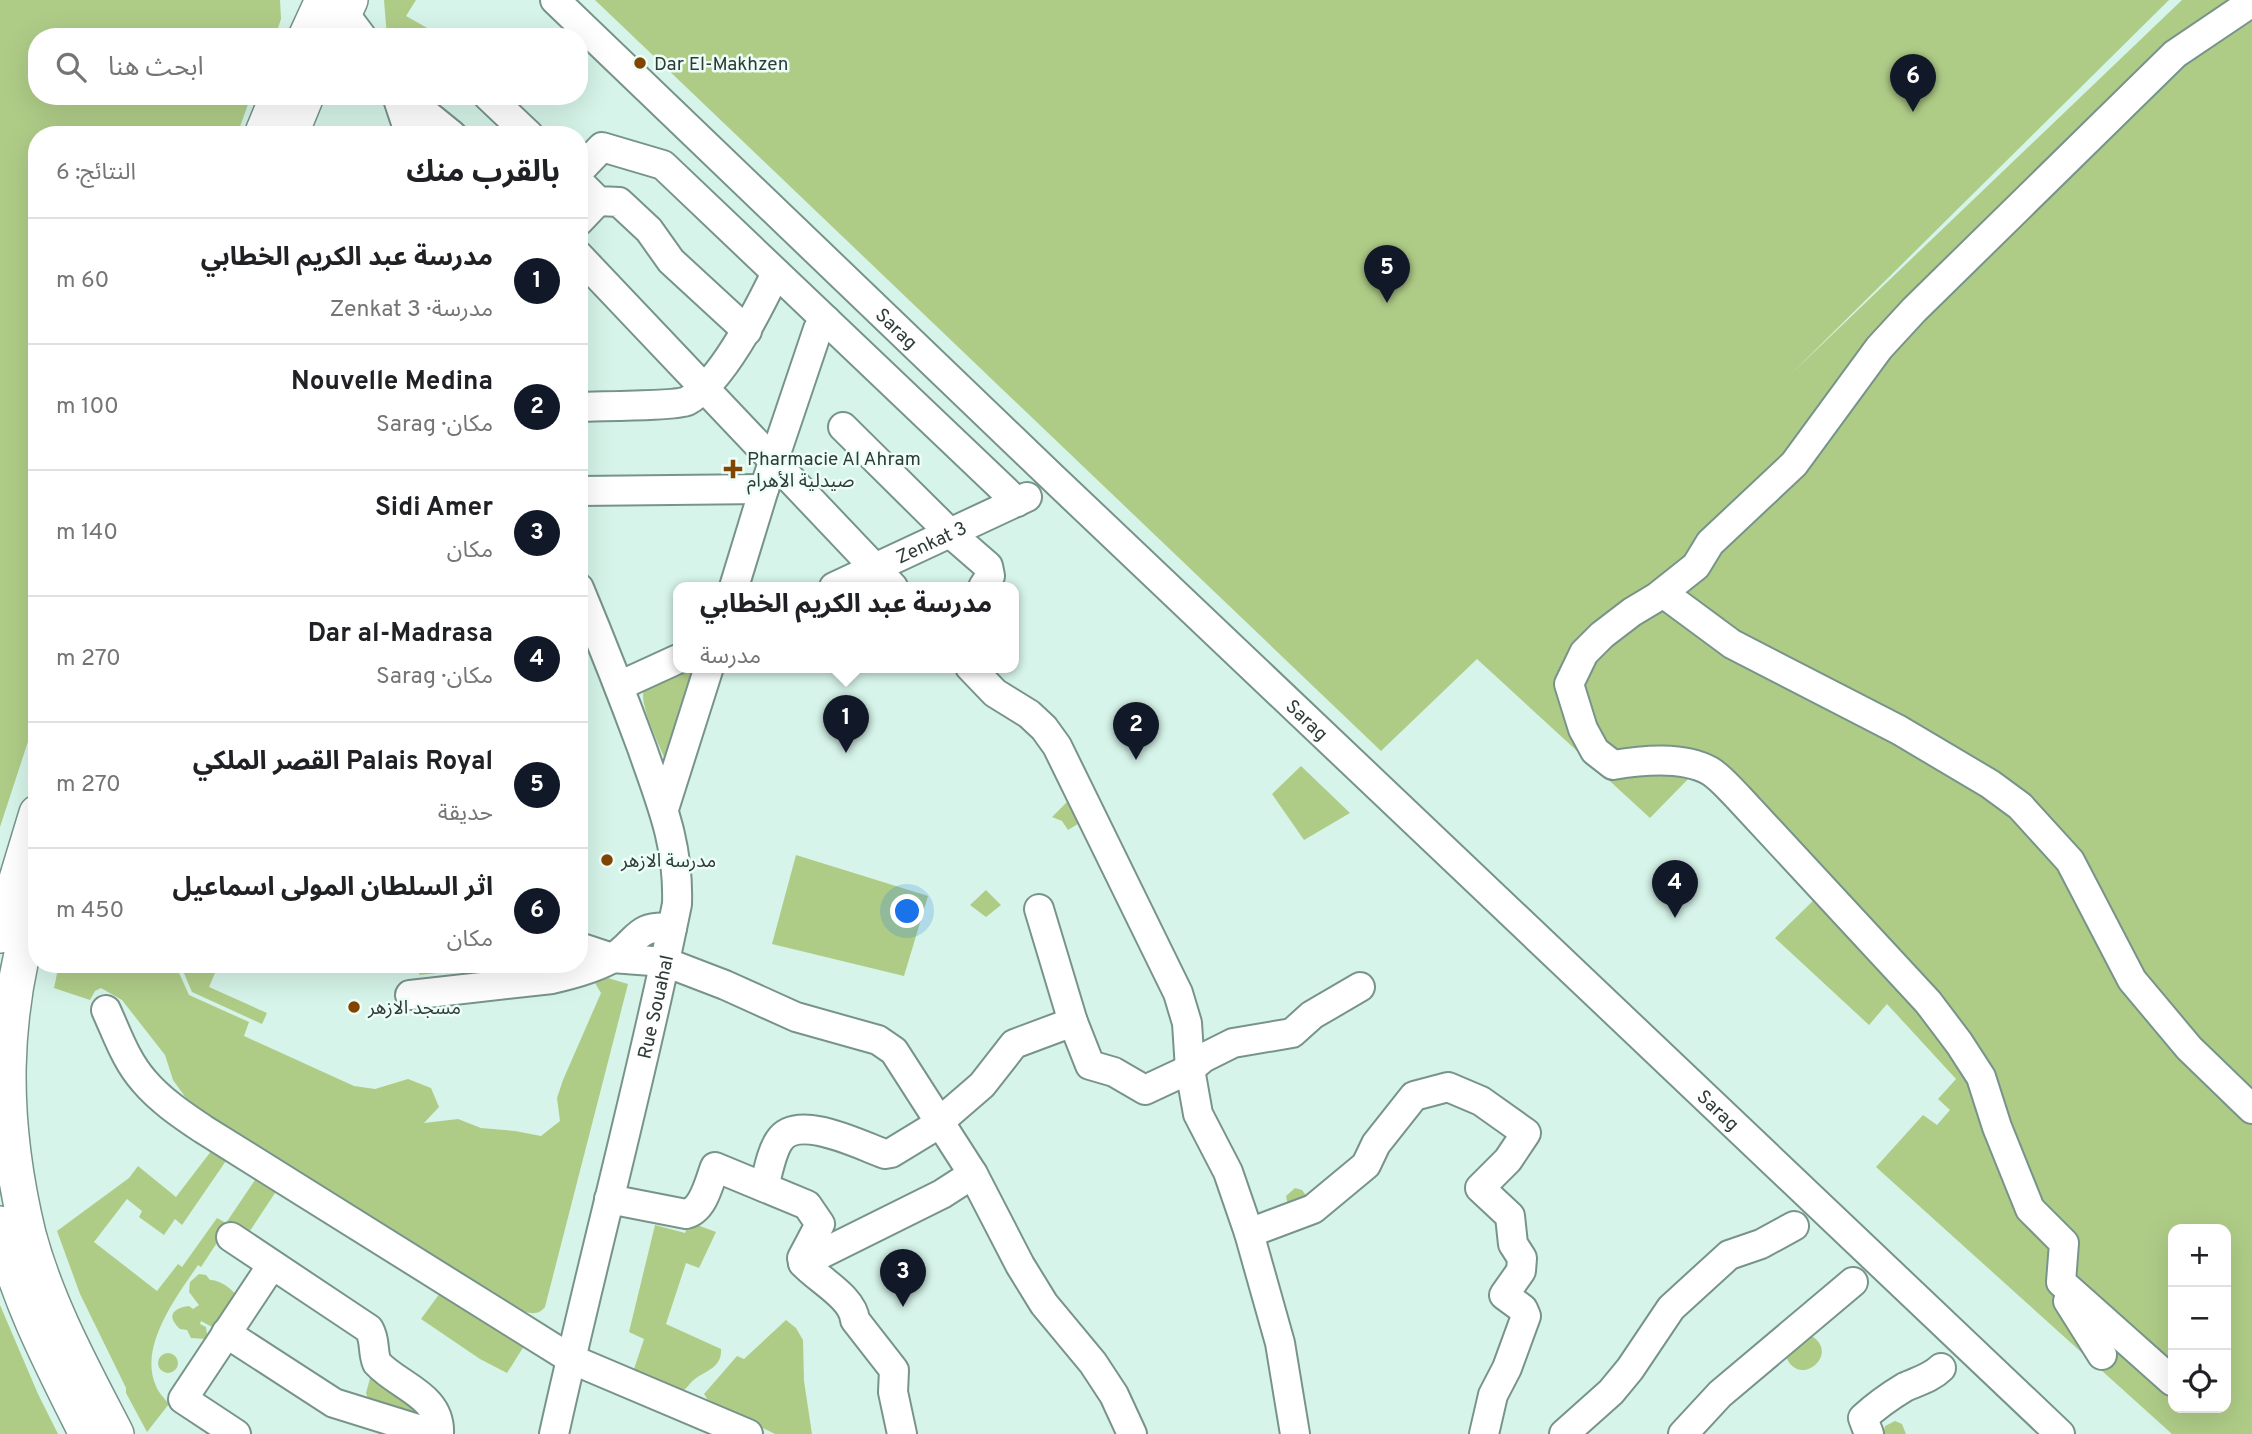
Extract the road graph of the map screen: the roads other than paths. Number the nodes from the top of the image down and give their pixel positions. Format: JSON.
{"nodes":[{"id":1,"x":556,"y":2,"type":"edge"},
{"id":2,"x":2252,"y":2,"type":"edge"},
{"id":3,"x":336,"y":13,"type":"edge"},
{"id":4,"x":317,"y":28,"type":"edge"},
{"id":5,"x":583,"y":28,"type":"edge"},
{"id":6,"x":588,"y":32,"type":"edge"},
{"id":7,"x":274,"y":105,"type":"edge"},
{"id":8,"x":302,"y":105,"type":"edge"},
{"id":9,"x":400,"y":105,"type":"edge"},
{"id":10,"x":415,"y":105,"type":"edge"},
{"id":11,"x":497,"y":105,"type":"edge"},
{"id":12,"x":266,"y":126,"type":"edge"},
{"id":13,"x":294,"y":126,"type":"edge"},
{"id":14,"x":407,"y":126,"type":"edge"},
{"id":15,"x":441,"y":126,"type":"edge"},
{"id":16,"x":520,"y":126,"type":"edge"},
{"id":17,"x":588,"y":162,"type":"edge"},
{"id":18,"x":588,"y":201,"type":"edge"},
{"id":19,"x":588,"y":265,"type":"edge"},
{"id":20,"x":776,"y":273,"type":"junction"},
{"id":21,"x":826,"y":320,"type":"junction"},
{"id":22,"x":747,"y":331,"type":"junction"},
{"id":23,"x":705,"y":388,"type":"junction"},
{"id":24,"x":588,"y":407,"type":"edge"},
{"id":25,"x":843,"y":426,"type":"dead end"},
{"id":26,"x":774,"y":460,"type":"junction"},
{"id":27,"x":764,"y":489,"type":"junction"},
{"id":28,"x":588,"y":491,"type":"edge"},
{"id":29,"x":950,"y":533,"type":"junction"},
{"id":30,"x":884,"y":577,"type":"edge"},
{"id":31,"x":736,"y":582,"type":"edge"},
{"id":32,"x":859,"y":582,"type":"edge"},
{"id":33,"x":986,"y":582,"type":"edge"},
{"id":34,"x":1663,"y":593,"type":"junction"},
{"id":35,"x":588,"y":610,"type":"edge"},
{"id":36,"x":673,"y":661,"type":"edge"},
{"id":37,"x":707,"y":673,"type":"edge"},
{"id":38,"x":976,"y":673,"type":"edge"},
{"id":39,"x":619,"y":686,"type":"junction"},
{"id":40,"x":664,"y":809,"type":"junction"},
{"id":41,"x":28,"y":843,"type":"edge"},
{"id":42,"x":1039,"y":909,"type":"dead end"},
{"id":43,"x":672,"y":928,"type":"junction"},
{"id":44,"x":28,"y":929,"type":"edge"},
{"id":45,"x":0,"y":935,"type":"edge"},
{"id":46,"x":588,"y":950,"type":"edge"},
{"id":47,"x":612,"y":958,"type":"junction"},
{"id":48,"x":665,"y":962,"type":"junction"},
{"id":49,"x":588,"y":969,"type":"edge"},
{"id":50,"x":572,"y":973,"type":"edge"},
{"id":51,"x":1360,"y":987,"type":"dead end"},
{"id":52,"x":411,"y":995,"type":"dead end"},
{"id":53,"x":106,"y":1010,"type":"dead end"},
{"id":54,"x":1073,"y":1022,"type":"junction"},
{"id":55,"x":1189,"y":1069,"type":"junction"},
{"id":56,"x":2252,"y":1109,"type":"edge"},
{"id":57,"x":941,"y":1121,"type":"junction"},
{"id":58,"x":973,"y":1174,"type":"junction"},
{"id":59,"x":764,"y":1187,"type":"junction"},
{"id":60,"x":609,"y":1199,"type":"junction"},
{"id":61,"x":0,"y":1224,"type":"edge"},
{"id":62,"x":1794,"y":1226,"type":"dead end"},
{"id":63,"x":1249,"y":1233,"type":"junction"},
{"id":64,"x":231,"y":1237,"type":"dead end"},
{"id":65,"x":803,"y":1263,"type":"junction"},
{"id":66,"x":272,"y":1265,"type":"junction"},
{"id":67,"x":1853,"y":1282,"type":"dead end"},
{"id":68,"x":2061,"y":1282,"type":"junction"},
{"id":69,"x":226,"y":1333,"type":"junction"},
{"id":70,"x":2102,"y":1355,"type":"dead end"},
{"id":71,"x":571,"y":1359,"type":"junction"},
{"id":72,"x":1941,"y":1368,"type":"dead end"},
{"id":73,"x":2168,"y":1377,"type":"edge"},
{"id":74,"x":87,"y":1434,"type":"edge"},
{"id":75,"x":116,"y":1434,"type":"edge"},
{"id":76,"x":236,"y":1434,"type":"edge"},
{"id":77,"x":437,"y":1434,"type":"edge"},
{"id":78,"x":554,"y":1434,"type":"edge"},
{"id":79,"x":748,"y":1434,"type":"edge"},
{"id":80,"x":902,"y":1434,"type":"edge"},
{"id":81,"x":1132,"y":1434,"type":"edge"},
{"id":82,"x":1295,"y":1434,"type":"edge"},
{"id":83,"x":1484,"y":1434,"type":"edge"},
{"id":84,"x":1564,"y":1434,"type":"edge"},
{"id":85,"x":1683,"y":1434,"type":"edge"},
{"id":86,"x":1869,"y":1434,"type":"edge"},
{"id":87,"x":2060,"y":1434,"type":"edge"}],
"edges":[{"from":1,"to":5,"type":"street","name":"Sarag"},
{"from":2,"to":34,"type":"street"},
{"from":3,"to":4,"type":"main road"},
{"from":6,"to":87,"type":"street","name":"Sarag"},
{"from":7,"to":12,"type":"main road"},
{"from":8,"to":13,"type":"main road"},
{"from":9,"to":14,"type":"street"},
{"from":10,"to":15,"type":"street"},
{"from":11,"to":16,"type":"street"},
{"from":17,"to":20,"type":"street"},
{"from":18,"to":22,"type":"street"},
{"from":19,"to":23,"type":"street"},
{"from":20,"to":21,"type":"street"},
{"from":20,"to":22,"type":"street"},
{"from":21,"to":26,"type":"street"},
{"from":21,"to":29,"type":"street","name":"Zenkat 3"},
{"from":22,"to":23,"type":"street"},
{"from":23,"to":24,"type":"street"},
{"from":23,"to":26,"type":"street"},
{"from":25,"to":29,"type":"street"},
{"from":26,"to":27,"type":"street"},
{"from":26,"to":30,"type":"street"},
{"from":27,"to":28,"type":"street"},
{"from":27,"to":31,"type":"street"},
{"from":29,"to":30,"type":"street","name":"Zenkat 3"},
{"from":29,"to":33,"type":"street"},
{"from":30,"to":32,"type":"street","name":"Zenkat 3"},
{"from":34,"to":56,"type":"street"},
{"from":34,"to":68,"type":"street"},
{"from":35,"to":39,"type":"street","name":"Rue Souahal"},
{"from":36,"to":39,"type":"street"},
{"from":37,"to":40,"type":"street"},
{"from":38,"to":55,"type":"street"},
{"from":39,"to":40,"type":"street","name":"Rue Souahal"},
{"from":40,"to":43,"type":"street","name":"Rue Souahal"},
{"from":41,"to":45,"type":"main road"},
{"from":42,"to":54,"type":"street"},
{"from":43,"to":47,"type":"street"},
{"from":43,"to":48,"type":"street","name":"Rue Souahal"},
{"from":44,"to":75,"type":"main road"},
{"from":46,"to":47,"type":"street"},
{"from":47,"to":48,"type":"street"},
{"from":47,"to":49,"type":"street"},
{"from":48,"to":57,"type":"street"},
{"from":48,"to":60,"type":"street","name":"Rue Souahal"},
{"from":50,"to":52,"type":"street"},
{"from":51,"to":55,"type":"street"},
{"from":53,"to":71,"type":"street"},
{"from":54,"to":55,"type":"street"},
{"from":54,"to":57,"type":"street"},
{"from":55,"to":63,"type":"street"},
{"from":57,"to":58,"type":"street"},
{"from":57,"to":59,"type":"street"},
{"from":58,"to":65,"type":"street"},
{"from":58,"to":81,"type":"street"},
{"from":59,"to":60,"type":"street"},
{"from":59,"to":65,"type":"street"},
{"from":60,"to":71,"type":"street","name":"Rue Souahal"},
{"from":61,"to":74,"type":"main road"},
{"from":62,"to":84,"type":"street"},
{"from":63,"to":82,"type":"street"},
{"from":63,"to":83,"type":"street"},
{"from":64,"to":66,"type":"street"},
{"from":65,"to":80,"type":"street"},
{"from":66,"to":69,"type":"street"},
{"from":66,"to":77,"type":"street"},
{"from":67,"to":85,"type":"street"},
{"from":68,"to":70,"type":"street"},
{"from":68,"to":73,"type":"street"},
{"from":69,"to":76,"type":"street"},
{"from":69,"to":77,"type":"street"},
{"from":71,"to":78,"type":"street","name":"Rue Souahal"},
{"from":71,"to":79,"type":"street"},
{"from":72,"to":86,"type":"street"}]}
